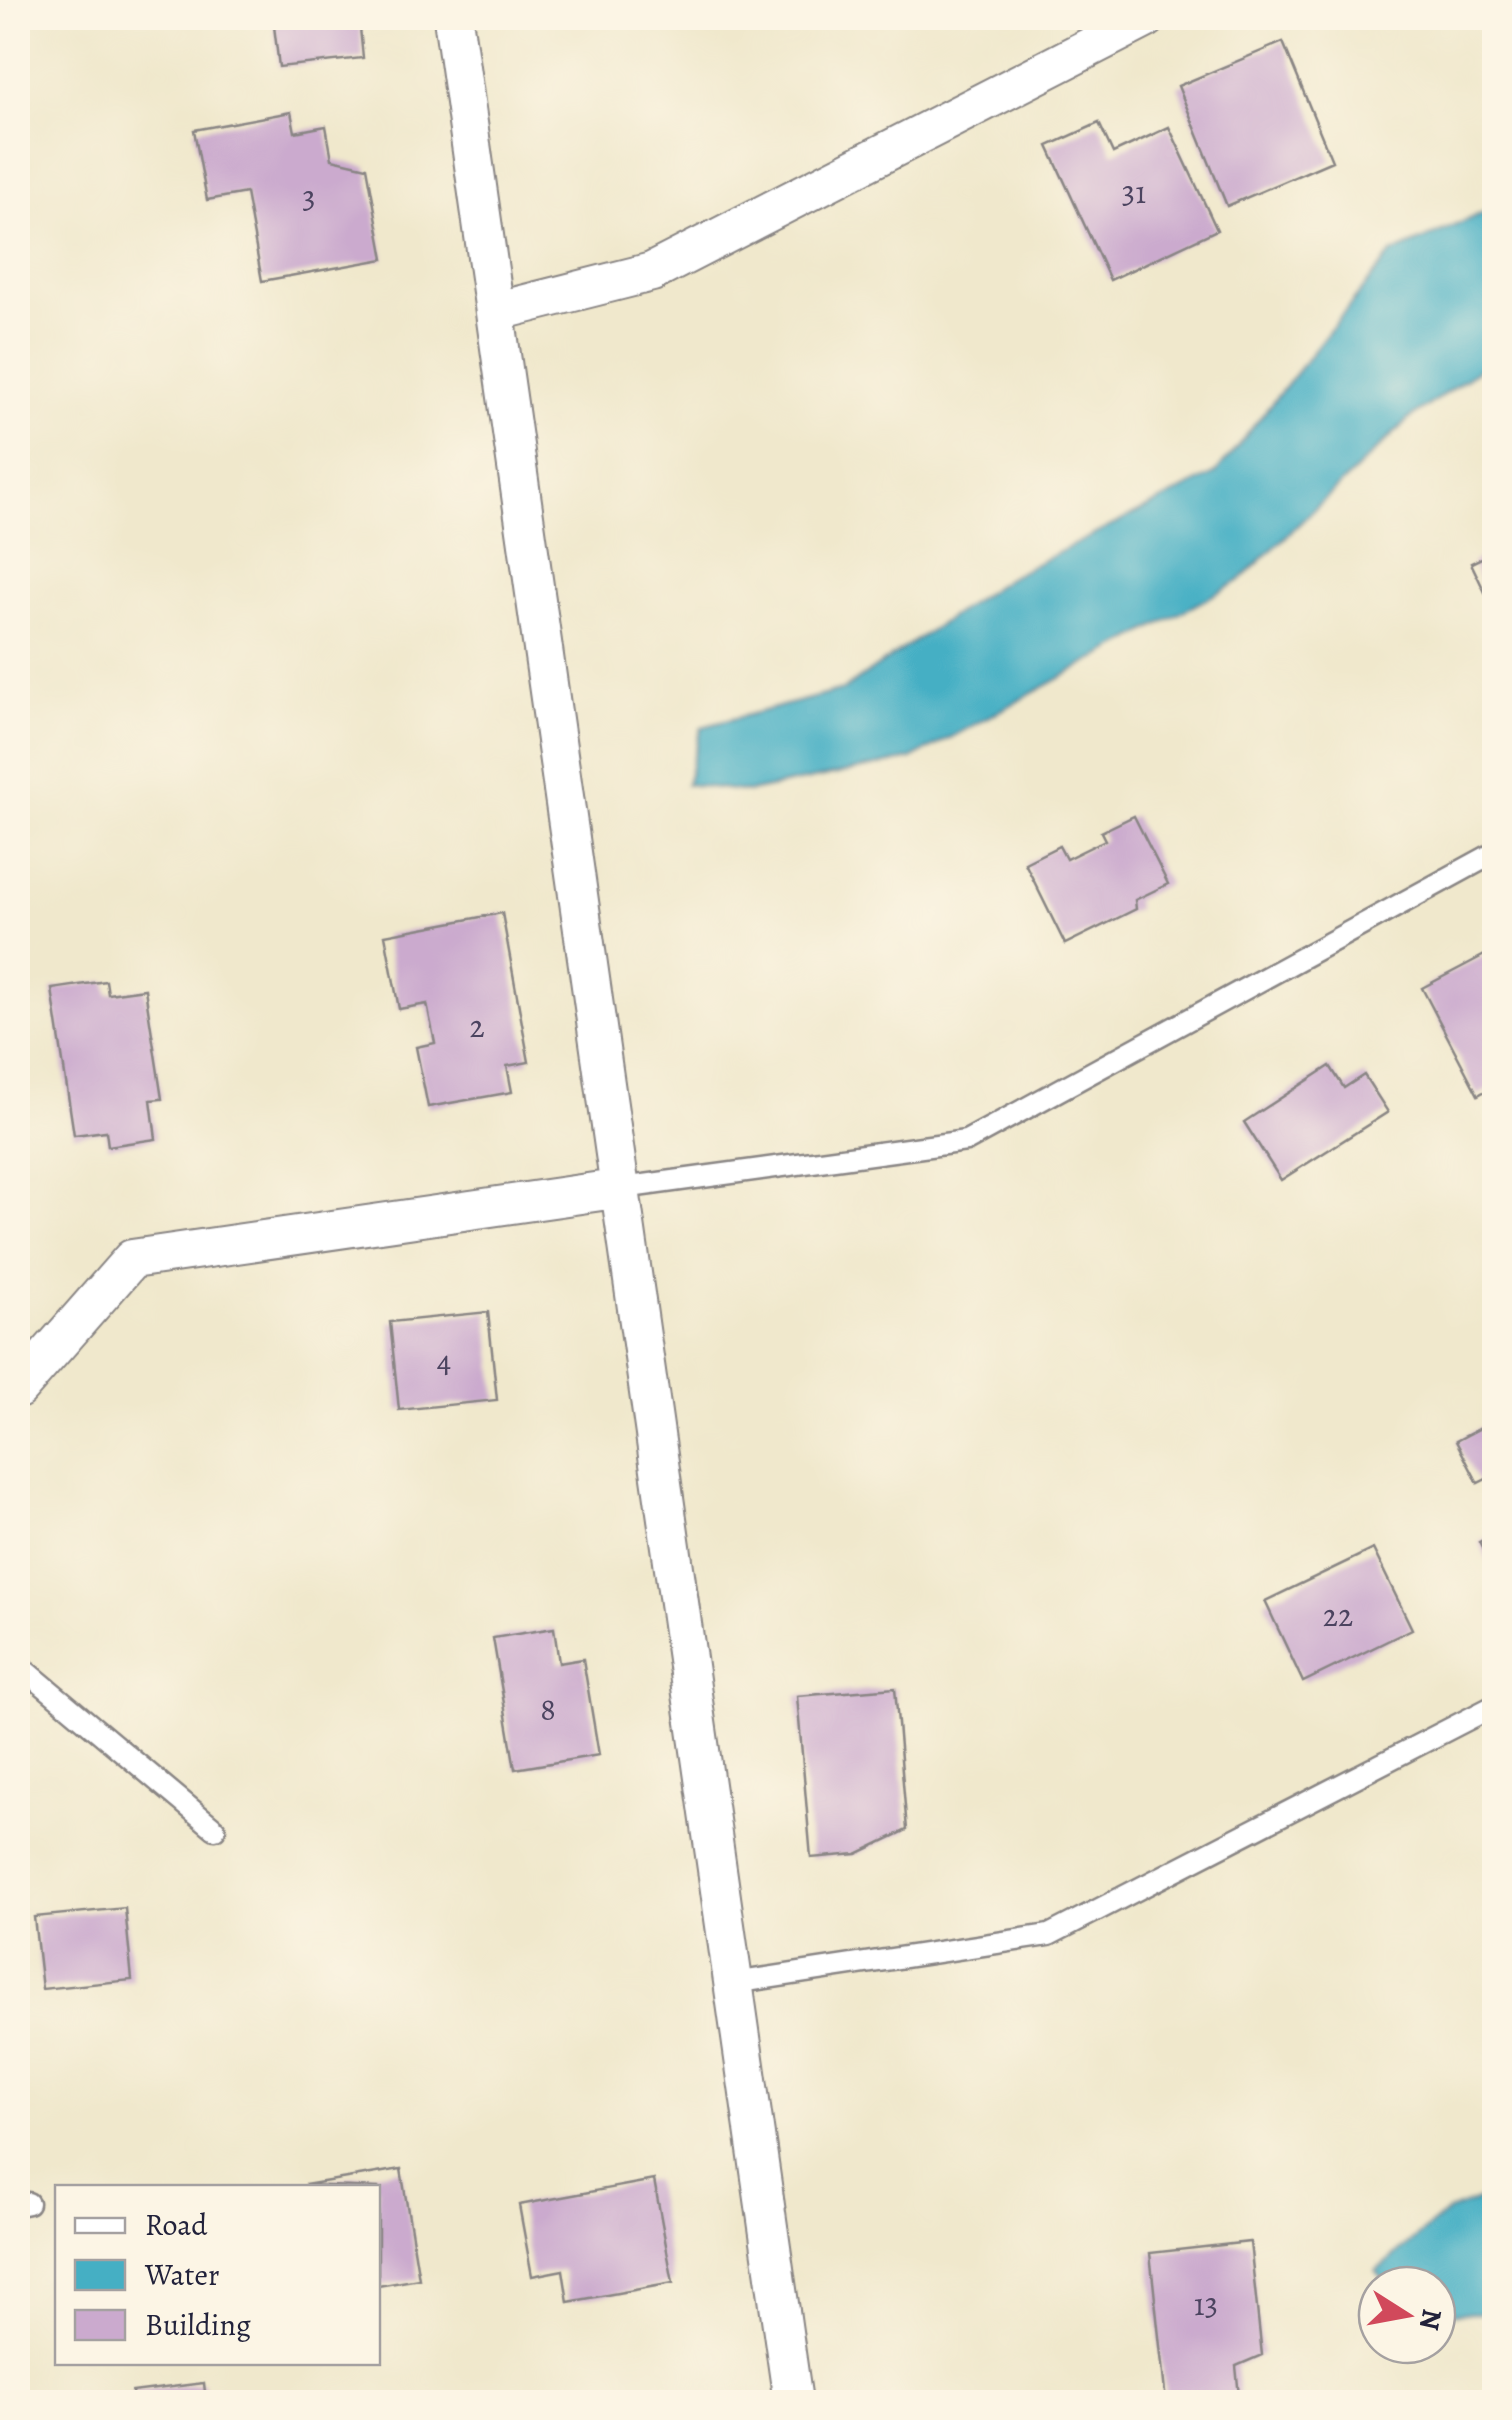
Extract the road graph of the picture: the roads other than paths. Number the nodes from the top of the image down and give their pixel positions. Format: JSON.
{"nodes":[{"id":1,"x":454,"y":18,"type":"edge"},
{"id":2,"x":1147,"y":18,"type":"edge"},
{"id":3,"x":498,"y":311,"type":"junction"},
{"id":4,"x":1494,"y":853,"type":"edge"},
{"id":5,"x":622,"y":1188,"type":"junction"},
{"id":6,"x":18,"y":1389,"type":"edge"},
{"id":7,"x":18,"y":1664,"type":"edge"},
{"id":8,"x":1494,"y":1706,"type":"edge"},
{"id":9,"x":214,"y":1829,"type":"dead end"},
{"id":10,"x":734,"y":1983,"type":"junction"},
{"id":11,"x":792,"y":2402,"type":"edge"}],
"edges":[{"from":1,"to":3,"type":"street"},
{"from":2,"to":3,"type":"street"},
{"from":3,"to":5,"type":"street"},
{"from":4,"to":5,"type":"lane"},
{"from":5,"to":6,"type":"street"},
{"from":5,"to":10,"type":"street"},
{"from":7,"to":9,"type":"lane"},
{"from":8,"to":10,"type":"lane"},
{"from":10,"to":11,"type":"street"}]}
